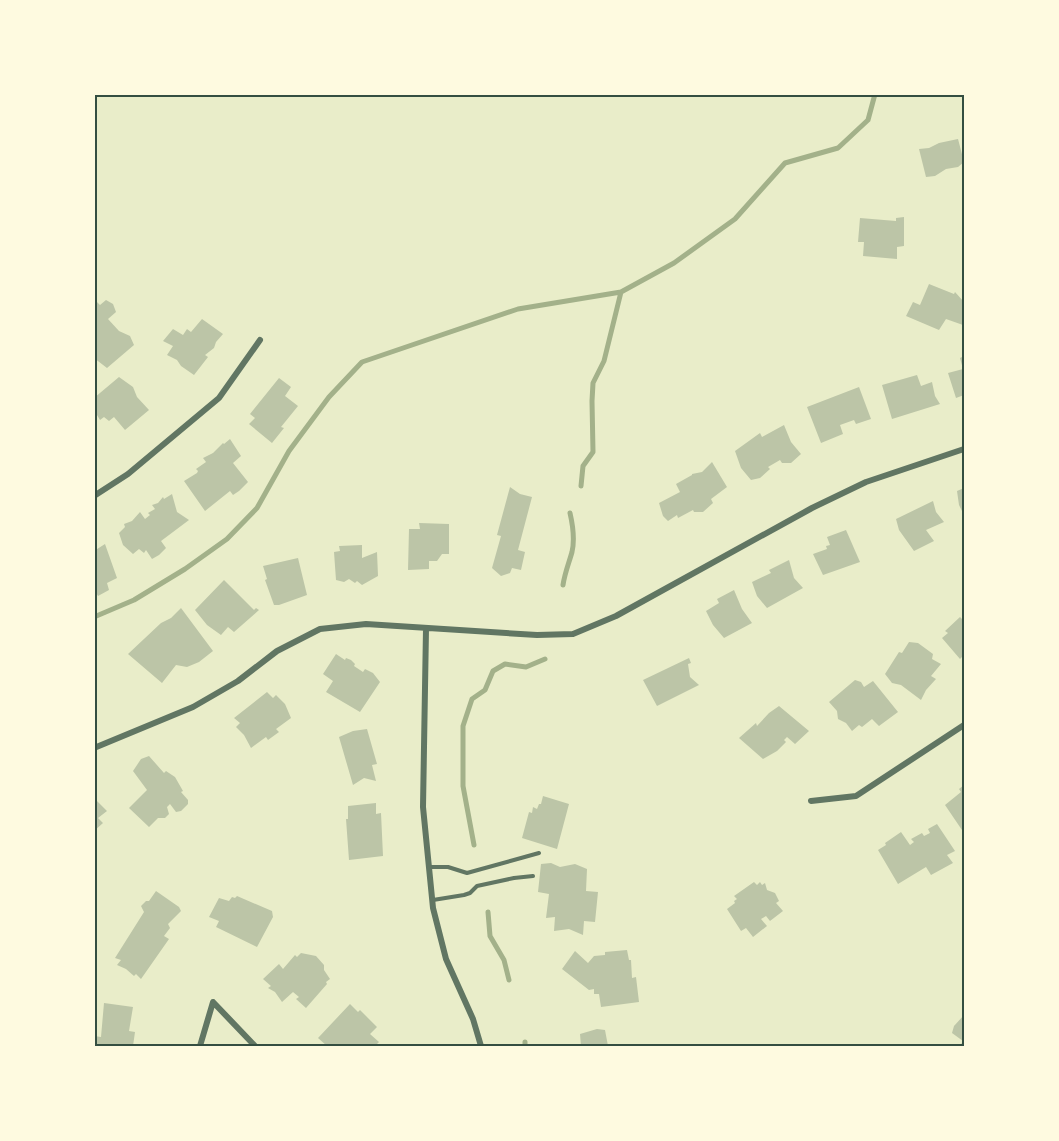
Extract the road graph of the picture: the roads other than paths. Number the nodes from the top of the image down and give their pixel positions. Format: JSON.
{"nodes":[{"id":1,"x":260,"y":340,"type":"dead end"},
{"id":2,"x":964,"y":449,"type":"edge"},
{"id":3,"x":94,"y":496,"type":"edge"},
{"id":4,"x":426,"y":629,"type":"junction"},
{"id":5,"x":964,"y":725,"type":"edge"},
{"id":6,"x":94,"y":748,"type":"edge"},
{"id":7,"x":811,"y":801,"type":"dead end"},
{"id":8,"x":539,"y":853,"type":"dead end"},
{"id":9,"x":429,"y":867,"type":"junction"},
{"id":10,"x":533,"y":876,"type":"dead end"},
{"id":11,"x":432,"y":900,"type":"junction"},
{"id":12,"x":200,"y":1047,"type":"edge"},
{"id":13,"x":255,"y":1047,"type":"edge"},
{"id":14,"x":481,"y":1047,"type":"edge"}],
"edges":[{"from":1,"to":3,"type":"street"},
{"from":2,"to":4,"type":"street"},
{"from":4,"to":6,"type":"street"},
{"from":4,"to":9,"type":"street"},
{"from":5,"to":7,"type":"street"},
{"from":8,"to":9,"type":"lane"},
{"from":9,"to":11,"type":"street"},
{"from":10,"to":11,"type":"lane"},
{"from":11,"to":14,"type":"street"},
{"from":12,"to":13,"type":"street"}]}
